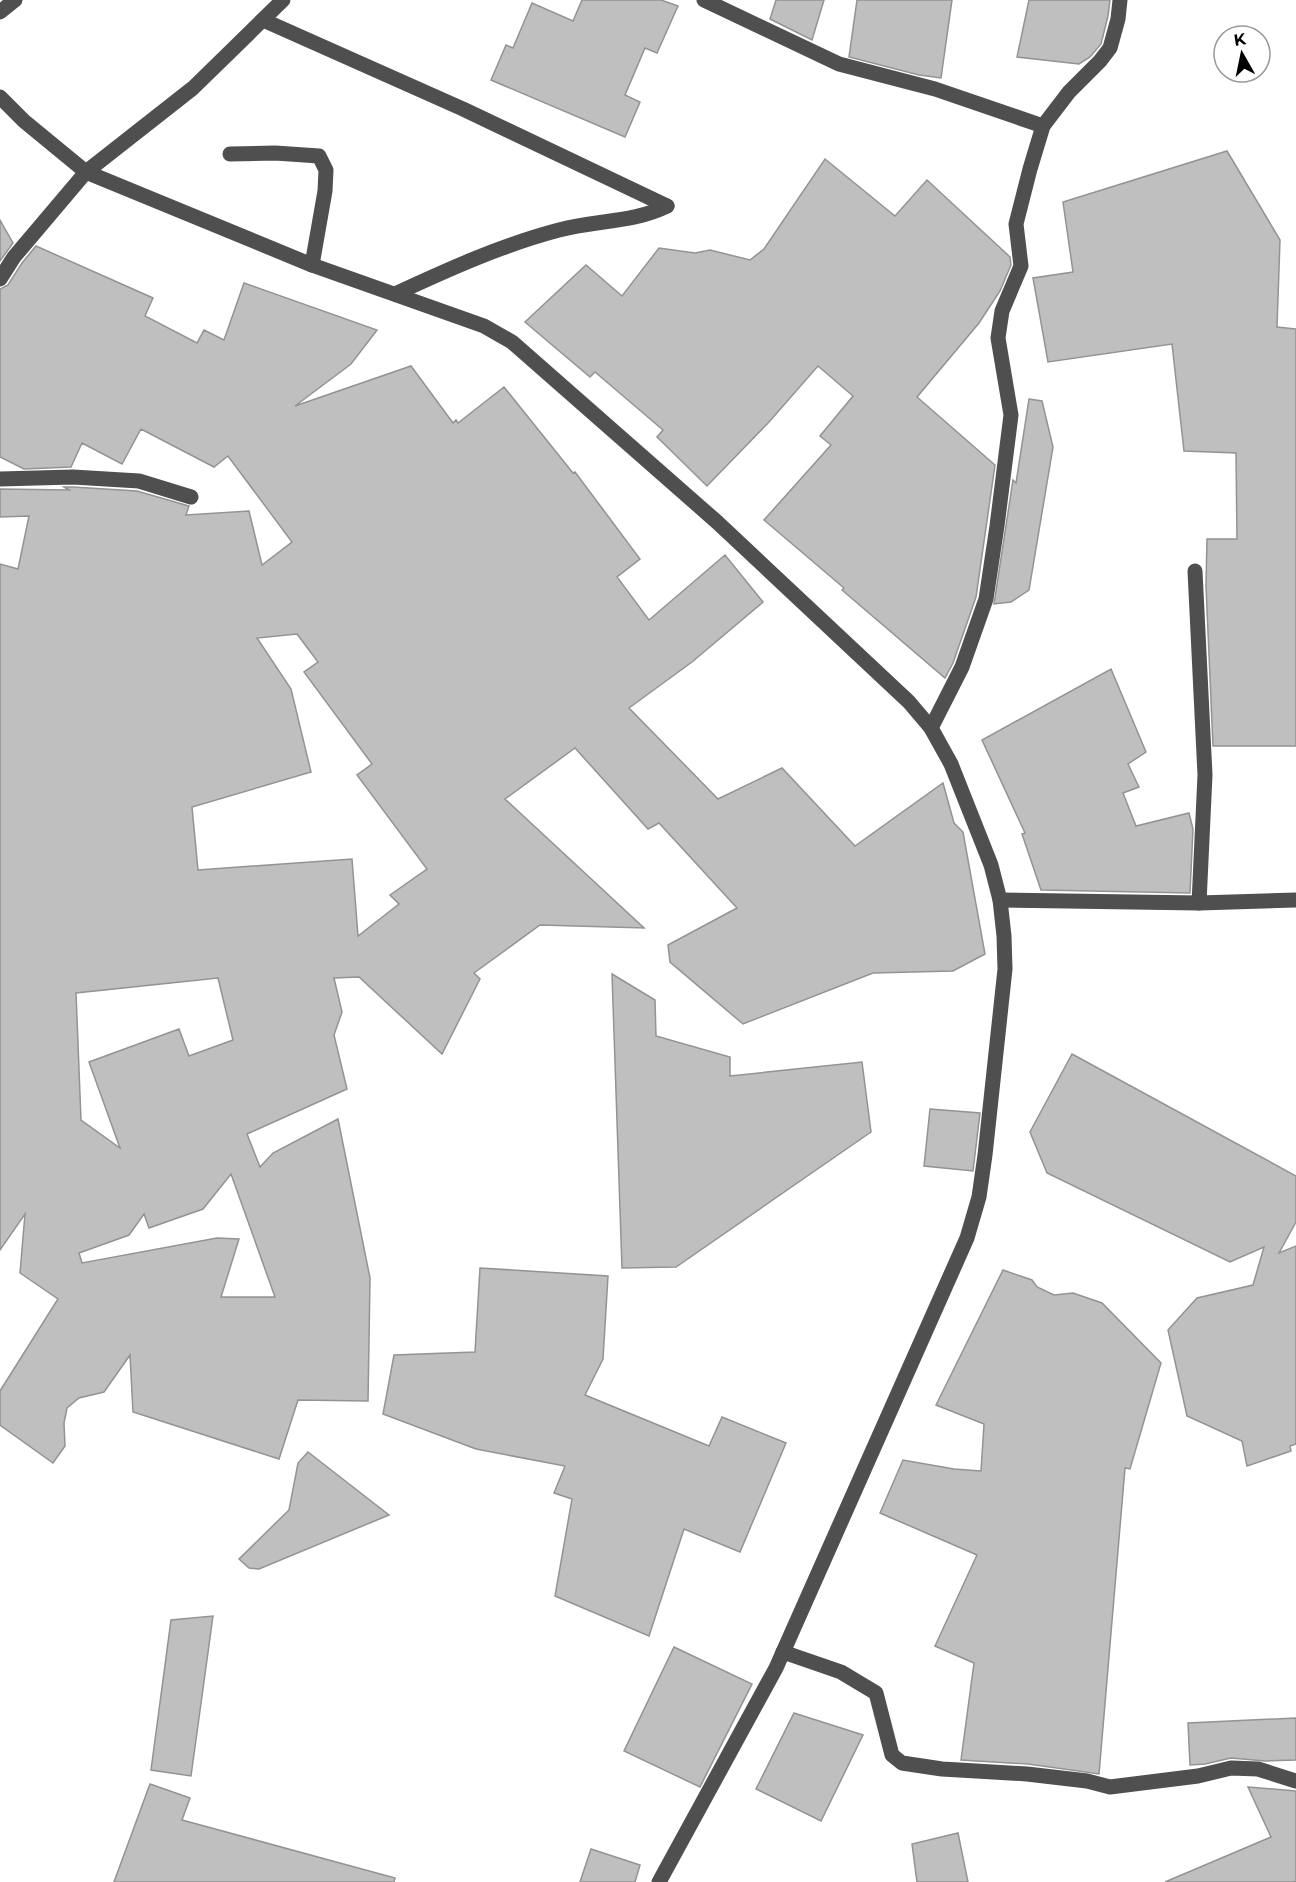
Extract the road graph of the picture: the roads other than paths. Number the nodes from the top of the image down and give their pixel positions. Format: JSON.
{"nodes":[{"id":1,"x":15,"y":0,"type":"edge"},
{"id":2,"x":283,"y":0,"type":"edge"},
{"id":3,"x":704,"y":0,"type":"edge"},
{"id":4,"x":1120,"y":0,"type":"edge"},
{"id":5,"x":0,"y":12,"type":"edge"},
{"id":6,"x":263,"y":20,"type":"junction"},
{"id":7,"x":0,"y":97,"type":"edge"},
{"id":8,"x":1043,"y":126,"type":"junction"},
{"id":9,"x":230,"y":154,"type":"dead end"},
{"id":10,"x":86,"y":172,"type":"junction"},
{"id":11,"x":312,"y":265,"type":"junction"},
{"id":12,"x":0,"y":279,"type":"edge"},
{"id":13,"x":395,"y":294,"type":"junction"},
{"id":14,"x":0,"y":479,"type":"edge"},
{"id":15,"x":191,"y":497,"type":"dead end"},
{"id":16,"x":1195,"y":571,"type":"dead end"},
{"id":17,"x":931,"y":728,"type":"junction"},
{"id":18,"x":1000,"y":900,"type":"junction"},
{"id":19,"x":1296,"y":900,"type":"edge"},
{"id":20,"x":1199,"y":903,"type":"junction"},
{"id":21,"x":783,"y":1652,"type":"junction"},
{"id":22,"x":1296,"y":1781,"type":"edge"},
{"id":23,"x":659,"y":1882,"type":"edge"}],
"edges":[{"from":1,"to":5,"type":"street"},
{"from":2,"to":6,"type":"street"},
{"from":3,"to":8,"type":"street"},
{"from":4,"to":8,"type":"street"},
{"from":6,"to":10,"type":"street"},
{"from":6,"to":13,"type":"street"},
{"from":7,"to":10,"type":"street"},
{"from":8,"to":17,"type":"street"},
{"from":9,"to":11,"type":"street"},
{"from":10,"to":11,"type":"street"},
{"from":10,"to":12,"type":"street"},
{"from":11,"to":13,"type":"street"},
{"from":13,"to":17,"type":"street"},
{"from":14,"to":15,"type":"street"},
{"from":16,"to":20,"type":"street"},
{"from":17,"to":18,"type":"street"},
{"from":18,"to":20,"type":"street"},
{"from":18,"to":21,"type":"street"},
{"from":19,"to":20,"type":"street"},
{"from":21,"to":22,"type":"street"},
{"from":21,"to":23,"type":"street"}]}
